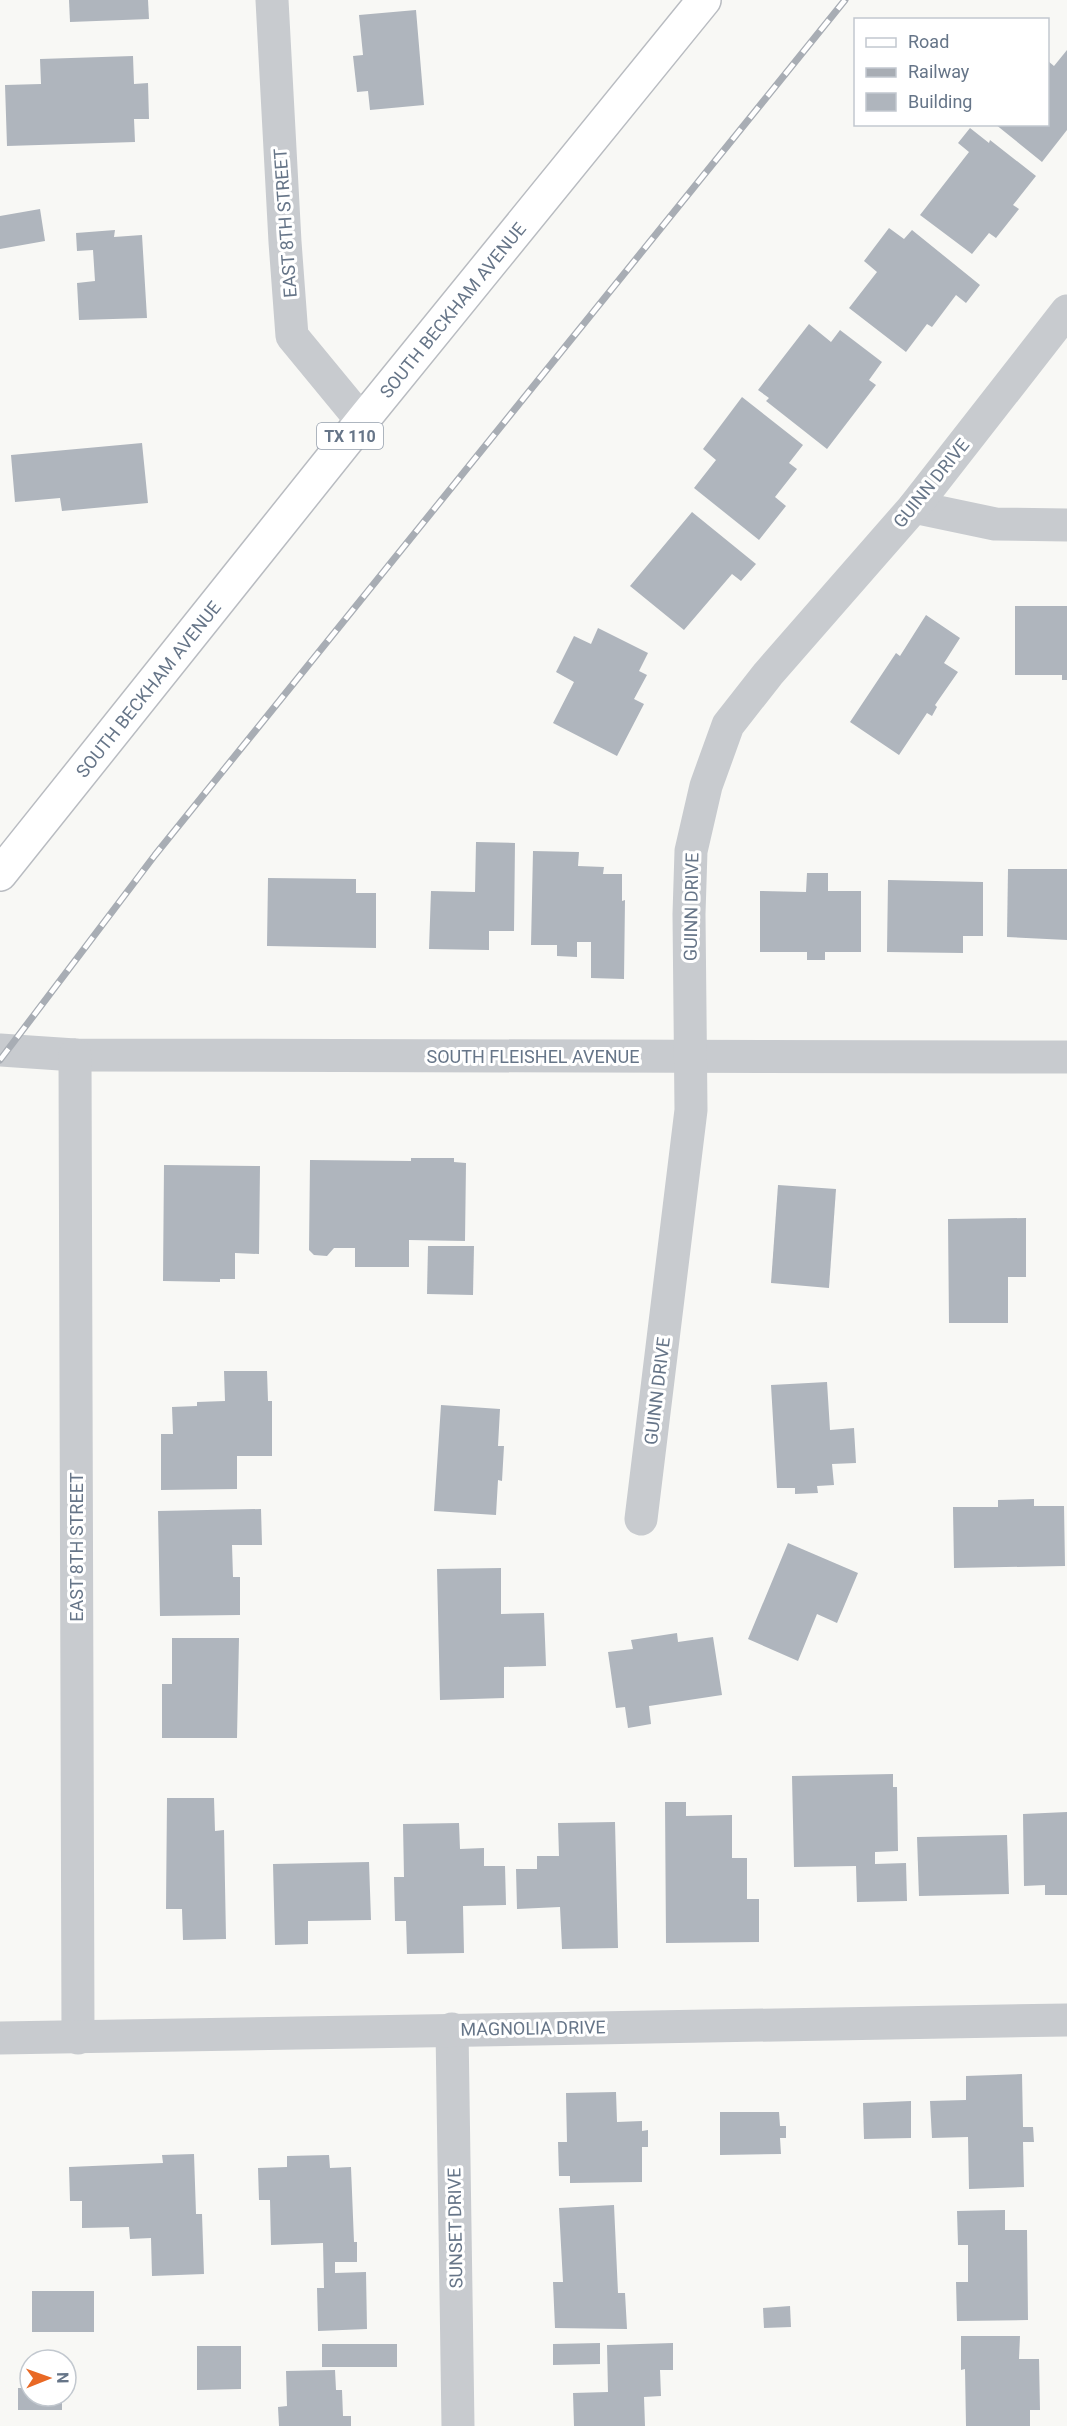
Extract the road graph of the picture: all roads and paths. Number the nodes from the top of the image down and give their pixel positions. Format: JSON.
{"nodes":[{"id":1,"x":272,"y":0,"type":"edge"},
{"id":2,"x":704,"y":0,"type":"edge"},
{"id":3,"x":1067,"y":311,"type":"edge"},
{"id":4,"x":362,"y":421,"type":"junction"},
{"id":5,"x":914,"y":507,"type":"junction"},
{"id":6,"x":1067,"y":525,"type":"edge"},
{"id":7,"x":0,"y":874,"type":"edge"},
{"id":8,"x":0,"y":1050,"type":"edge"},
{"id":9,"x":75,"y":1055,"type":"junction"},
{"id":10,"x":692,"y":1056,"type":"junction"},
{"id":11,"x":1067,"y":1057,"type":"edge"},
{"id":12,"x":641,"y":1519,"type":"dead end"},
{"id":13,"x":1067,"y":2020,"type":"edge"},
{"id":14,"x":452,"y":2030,"type":"junction"},
{"id":15,"x":0,"y":2038,"type":"edge"},
{"id":16,"x":78,"y":2038,"type":"junction"},
{"id":17,"x":458,"y":2426,"type":"edge"}],
"edges":[{"from":1,"to":4,"type":"street","name":"EAST 8TH STREET"},
{"from":2,"to":4,"type":"main road","name":"SOUTH BECKHAM AVENUE","number":"TX 110"},
{"from":3,"to":5,"type":"street","name":"GUINN DRIVE"},
{"from":4,"to":7,"type":"main road","name":"SOUTH BECKHAM AVENUE","number":"TX 110"},
{"from":5,"to":6,"type":"street"},
{"from":5,"to":10,"type":"street","name":"GUINN DRIVE"},
{"from":8,"to":9,"type":"street","name":"SOUTH FLEISHEL AVENUE"},
{"from":9,"to":10,"type":"street","name":"SOUTH FLEISHEL AVENUE"},
{"from":9,"to":16,"type":"street","name":"EAST 8TH STREET"},
{"from":10,"to":11,"type":"street","name":"SOUTH FLEISHEL AVENUE"},
{"from":10,"to":12,"type":"street","name":"GUINN DRIVE"},
{"from":13,"to":14,"type":"street","name":"MAGNOLIA DRIVE"},
{"from":14,"to":16,"type":"street","name":"MAGNOLIA DRIVE"},
{"from":14,"to":17,"type":"street","name":"SUNSET DRIVE"},
{"from":15,"to":16,"type":"street","name":"MAGNOLIA DRIVE"}]}
